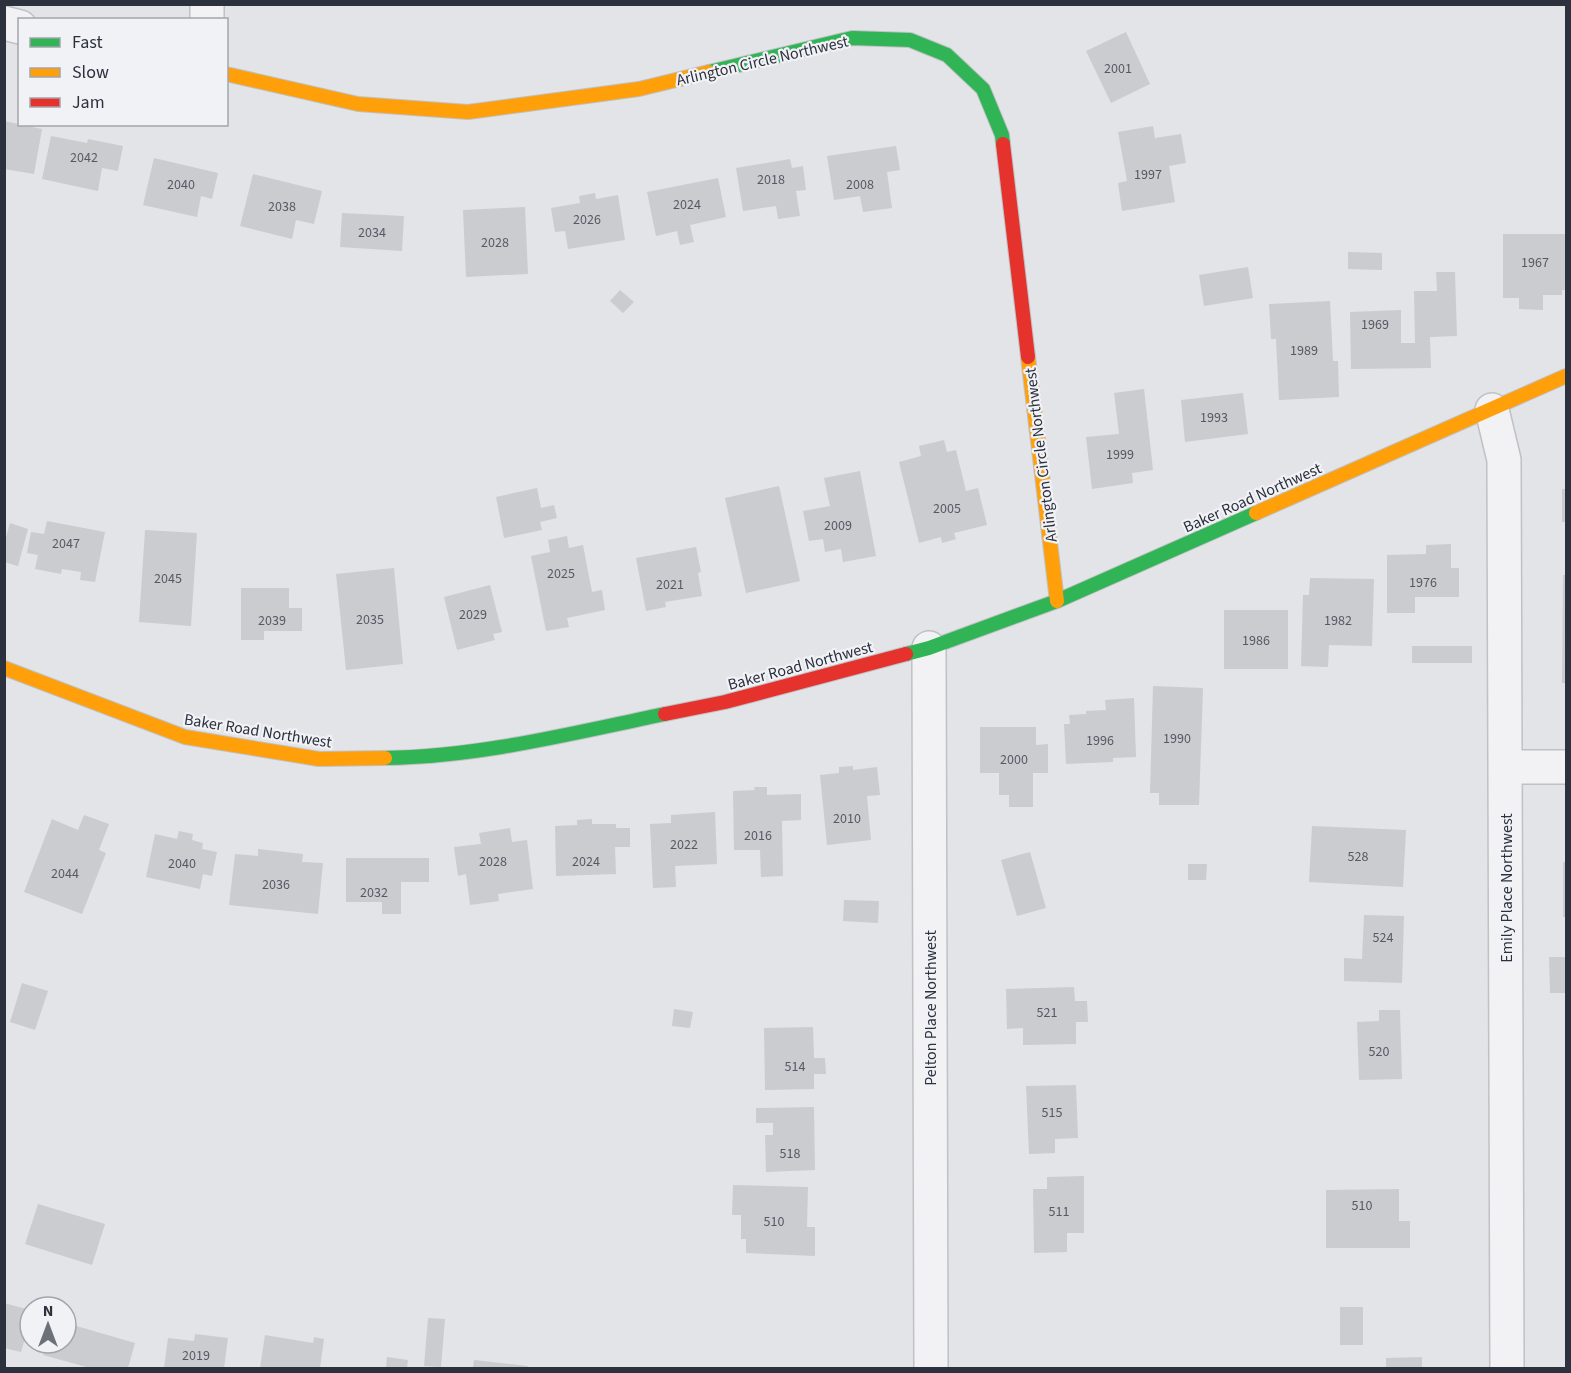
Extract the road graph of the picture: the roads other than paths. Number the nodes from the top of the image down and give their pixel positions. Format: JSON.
{"nodes":[{"id":1,"x":228,"y":74,"type":"edge"},
{"id":2,"x":1566,"y":376,"type":"edge"},
{"id":3,"x":1492,"y":410,"type":"junction"},
{"id":4,"x":1058,"y":601,"type":"junction"},
{"id":5,"x":929,"y":648,"type":"junction"},
{"id":6,"x":4,"y":668,"type":"edge"},
{"id":7,"x":1505,"y":767,"type":"junction"},
{"id":8,"x":1566,"y":767,"type":"edge"},
{"id":9,"x":931,"y":1368,"type":"edge"},
{"id":10,"x":1507,"y":1368,"type":"edge"}],
"edges":[{"from":1,"to":4,"type":"street","name":"Arlington Circle Northwest"},
{"from":2,"to":3,"type":"street","name":"Baker Road Northwest"},
{"from":3,"to":4,"type":"street","name":"Baker Road Northwest"},
{"from":3,"to":7,"type":"street","name":"Emily Place Northwest"},
{"from":4,"to":5,"type":"street","name":"Baker Road Northwest"},
{"from":5,"to":6,"type":"street","name":"Baker Road Northwest"},
{"from":5,"to":9,"type":"street","name":"Pelton Place Northwest"},
{"from":7,"to":8,"type":"street"},
{"from":7,"to":10,"type":"street","name":"Emily Place Northwest"}]}
